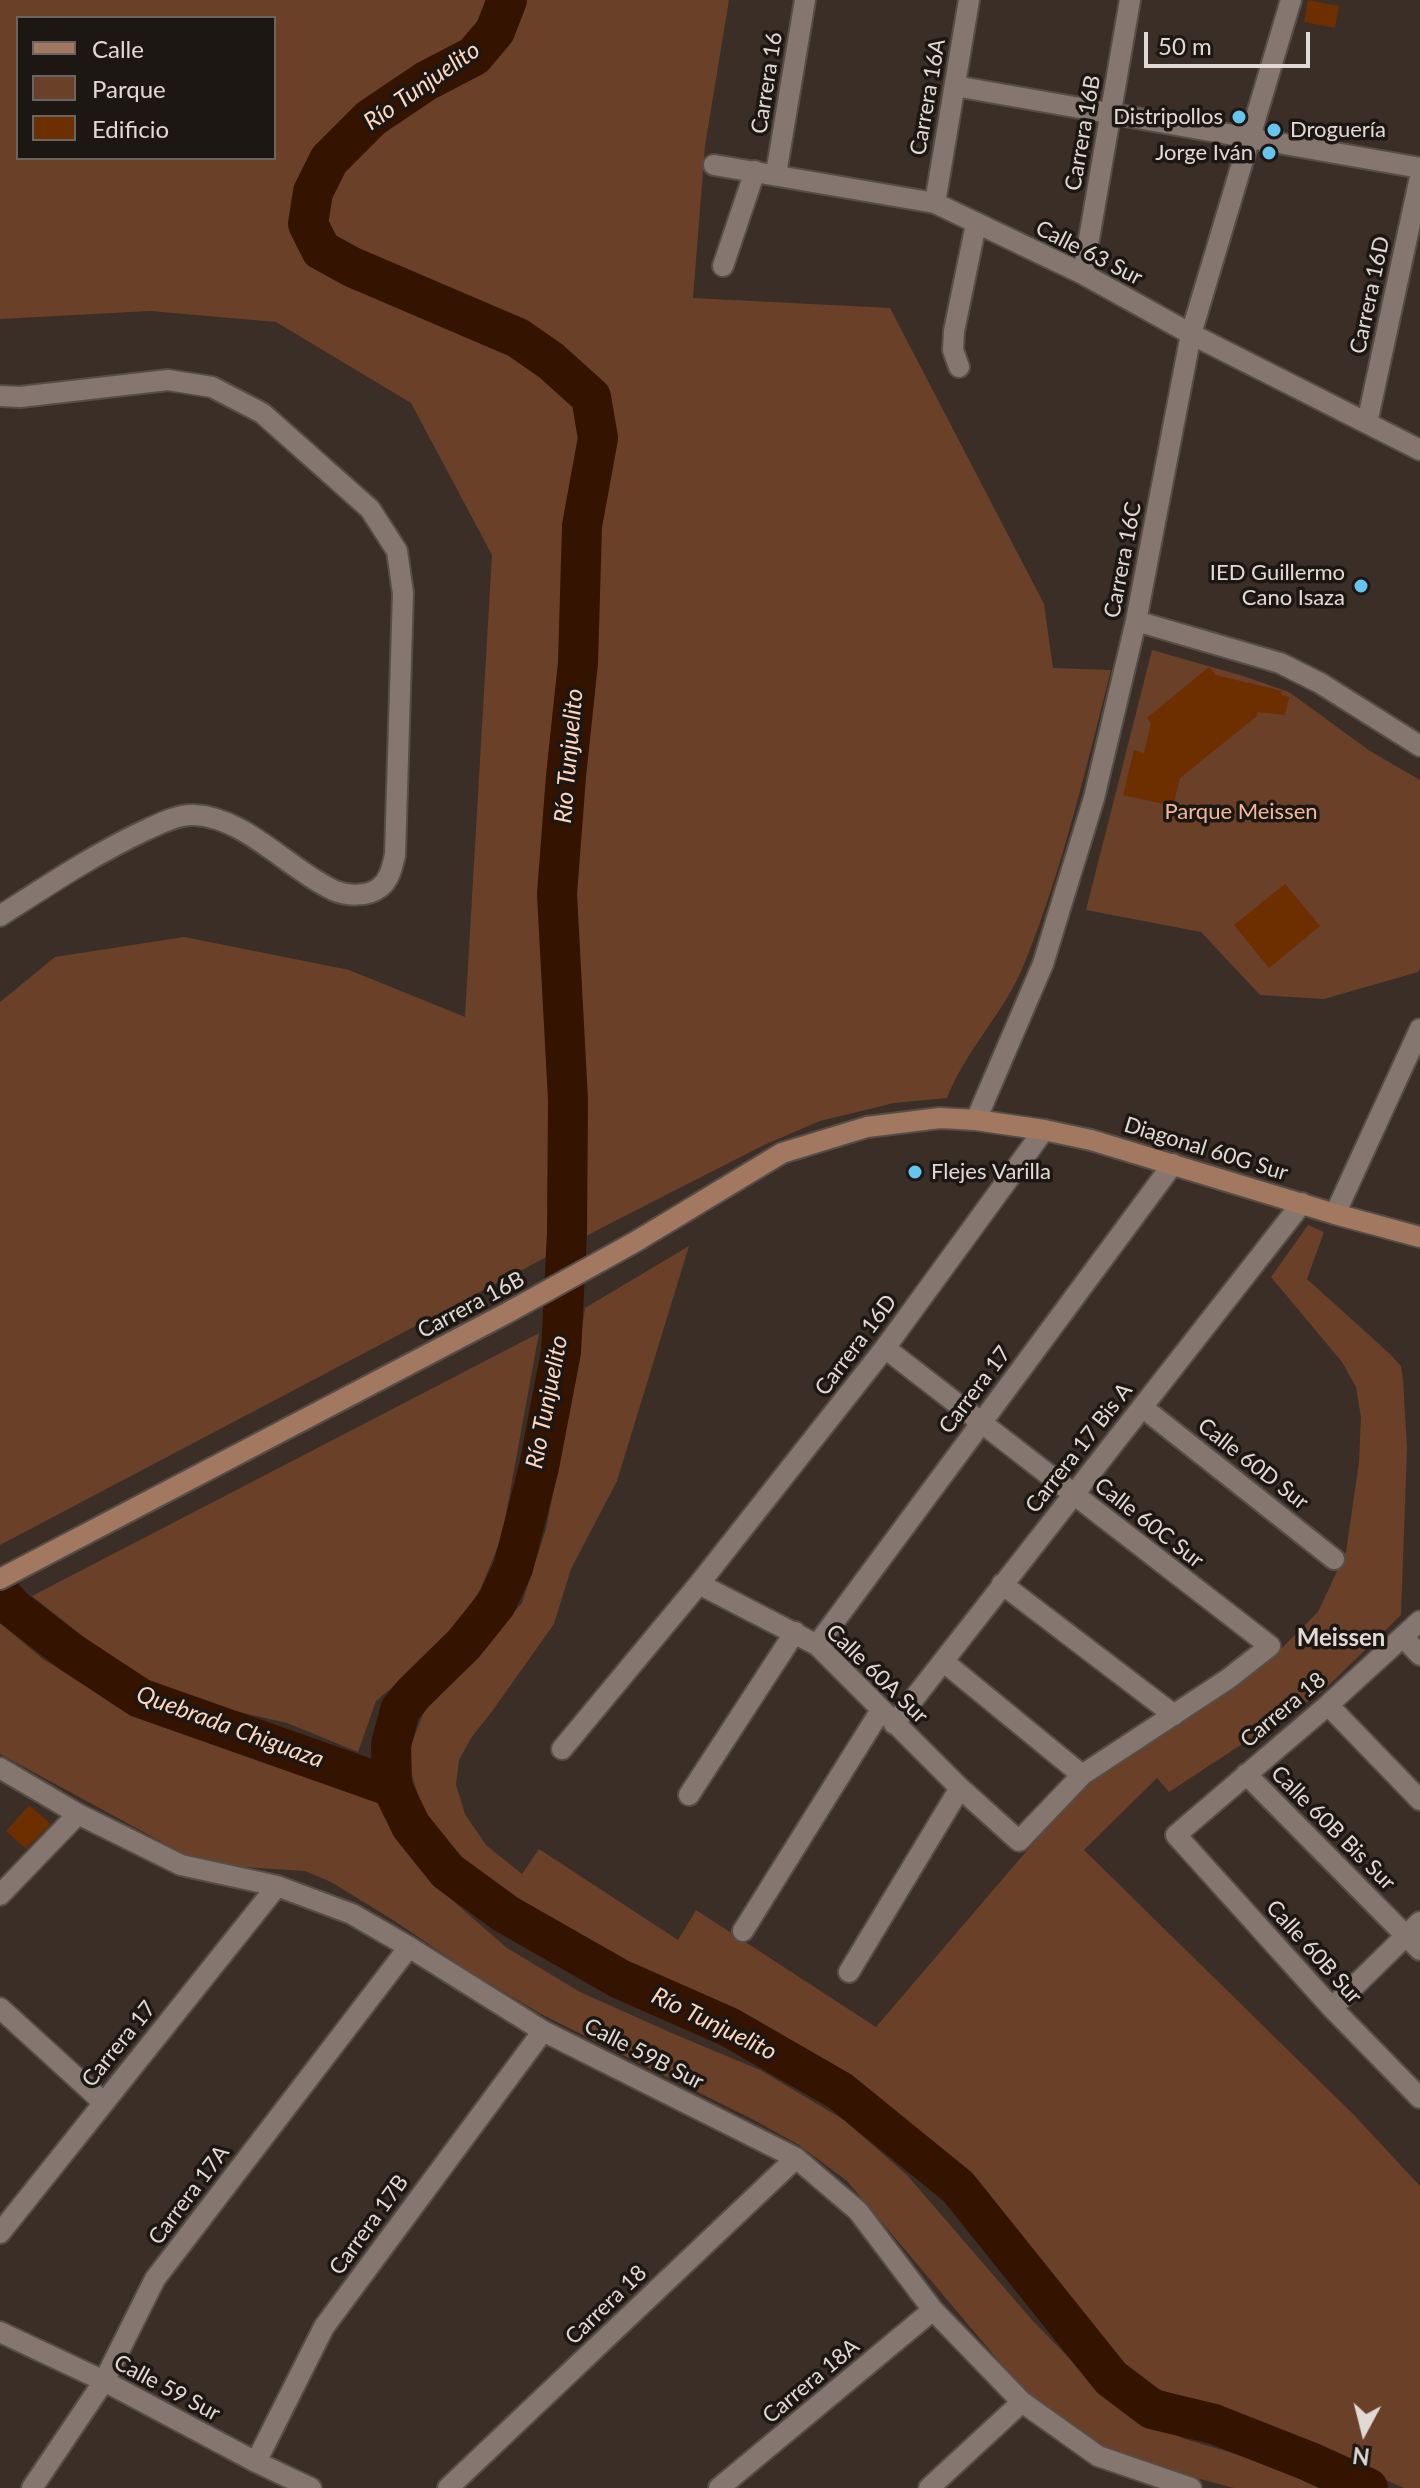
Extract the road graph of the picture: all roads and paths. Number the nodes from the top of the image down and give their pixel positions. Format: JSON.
{"nodes":[{"id":1,"x":805,"y":0,"type":"edge"},
{"id":2,"x":969,"y":0,"type":"edge"},
{"id":3,"x":1130,"y":0,"type":"edge"},
{"id":4,"x":1291,"y":0,"type":"edge"},
{"id":5,"x":955,"y":86,"type":"junction"},
{"id":6,"x":1111,"y":114,"type":"junction"},
{"id":7,"x":1250,"y":138,"type":"junction"},
{"id":8,"x":714,"y":165,"type":"dead end"},
{"id":9,"x":1420,"y":168,"type":"edge"},
{"id":10,"x":765,"y":173,"type":"junction"},
{"id":11,"x":1420,"y":177,"type":"edge"},
{"id":12,"x":935,"y":203,"type":"junction"},
{"id":13,"x":976,"y":224,"type":"junction"},
{"id":14,"x":723,"y":266,"type":"dead end"},
{"id":15,"x":1083,"y":274,"type":"junction"},
{"id":16,"x":1191,"y":334,"type":"junction"},
{"id":17,"x":959,"y":367,"type":"dead end"},
{"id":18,"x":0,"y":396,"type":"edge"},
{"id":19,"x":1367,"y":423,"type":"junction"},
{"id":20,"x":1420,"y":450,"type":"edge"},
{"id":21,"x":1136,"y":621,"type":"junction"},
{"id":22,"x":1420,"y":746,"type":"edge"},
{"id":23,"x":0,"y":916,"type":"edge"},
{"id":24,"x":1420,"y":1029,"type":"edge"},
{"id":25,"x":976,"y":1120,"type":"junction"},
{"id":26,"x":1044,"y":1130,"type":"junction"},
{"id":27,"x":1173,"y":1164,"type":"junction"},
{"id":28,"x":1302,"y":1203,"type":"junction"},
{"id":29,"x":1335,"y":1214,"type":"junction"},
{"id":30,"x":1420,"y":1237,"type":"edge"},
{"id":31,"x":885,"y":1348,"type":"junction"},
{"id":32,"x":1142,"y":1407,"type":"junction"},
{"id":33,"x":981,"y":1421,"type":"junction"},
{"id":34,"x":1073,"y":1494,"type":"junction"},
{"id":35,"x":1334,"y":1559,"type":"dead end"},
{"id":36,"x":0,"y":1579,"type":"edge"},
{"id":37,"x":699,"y":1584,"type":"junction"},
{"id":38,"x":1002,"y":1584,"type":"junction"},
{"id":39,"x":1420,"y":1621,"type":"edge"},
{"id":40,"x":795,"y":1632,"type":"junction"},
{"id":41,"x":1403,"y":1637,"type":"junction"},
{"id":42,"x":817,"y":1645,"type":"junction"},
{"id":43,"x":1420,"y":1655,"type":"edge"},
{"id":44,"x":944,"y":1662,"type":"junction"},
{"id":45,"x":1328,"y":1705,"type":"junction"},
{"id":46,"x":1174,"y":1715,"type":"junction"},
{"id":47,"x":888,"y":1717,"type":"junction"},
{"id":48,"x":562,"y":1749,"type":"dead end"},
{"id":49,"x":0,"y":1768,"type":"edge"},
{"id":50,"x":1246,"y":1774,"type":"junction"},
{"id":51,"x":1082,"y":1775,"type":"junction"},
{"id":52,"x":960,"y":1788,"type":"junction"},
{"id":53,"x":689,"y":1795,"type":"dead end"},
{"id":54,"x":1420,"y":1800,"type":"edge"},
{"id":55,"x":78,"y":1814,"type":"junction"},
{"id":56,"x":1176,"y":1835,"type":"joint"},
{"id":57,"x":277,"y":1886,"type":"junction"},
{"id":58,"x":0,"y":1895,"type":"edge"},
{"id":59,"x":743,"y":1931,"type":"dead end"},
{"id":60,"x":1415,"y":1936,"type":"edge"},
{"id":61,"x":409,"y":1947,"type":"junction"},
{"id":62,"x":849,"y":1972,"type":"dead end"},
{"id":63,"x":1332,"y":2008,"type":"junction"},
{"id":64,"x":4,"y":2019,"type":"edge"},
{"id":65,"x":543,"y":2031,"type":"junction"},
{"id":66,"x":1420,"y":2098,"type":"edge"},
{"id":67,"x":103,"y":2102,"type":"junction"},
{"id":68,"x":796,"y":2158,"type":"junction"},
{"id":69,"x":0,"y":2233,"type":"edge"},
{"id":70,"x":933,"y":2310,"type":"junction"},
{"id":71,"x":0,"y":2332,"type":"edge"},
{"id":72,"x":104,"y":2381,"type":"junction"},
{"id":73,"x":1022,"y":2402,"type":"junction"},
{"id":74,"x":256,"y":2462,"type":"junction"},
{"id":75,"x":32,"y":2488,"type":"edge"},
{"id":76,"x":311,"y":2488,"type":"edge"},
{"id":77,"x":448,"y":2488,"type":"edge"},
{"id":78,"x":719,"y":2488,"type":"edge"},
{"id":79,"x":929,"y":2488,"type":"edge"},
{"id":80,"x":1191,"y":2488,"type":"edge"}],
"edges":[{"from":1,"to":10,"type":"street","name":"Carrera 16"},
{"from":2,"to":5,"type":"street","name":"Carrera 16A"},
{"from":3,"to":6,"type":"street","name":"Carrera 16B"},
{"from":4,"to":7,"type":"street","name":"Carrera 16C"},
{"from":5,"to":6,"type":"street"},
{"from":5,"to":12,"type":"street","name":"Carrera 16A"},
{"from":6,"to":7,"type":"street"},
{"from":6,"to":15,"type":"street","name":"Carrera 16B"},
{"from":7,"to":9,"type":"street"},
{"from":7,"to":16,"type":"street","name":"Carrera 16C"},
{"from":8,"to":10,"type":"street","name":"Calle 63 Sur"},
{"from":10,"to":12,"type":"street","name":"Calle 63 Sur"},
{"from":10,"to":14,"type":"street","name":"Carrera 16"},
{"from":11,"to":19,"type":"street","name":"Carrera 16D"},
{"from":12,"to":13,"type":"street","name":"Calle 63 Sur"},
{"from":13,"to":15,"type":"street","name":"Calle 63 Sur"},
{"from":13,"to":17,"type":"street"},
{"from":15,"to":16,"type":"street","name":"Calle 63 Sur"},
{"from":16,"to":19,"type":"street","name":"Calle 63 Sur"},
{"from":16,"to":21,"type":"street","name":"Carrera 16C"},
{"from":18,"to":23,"type":"street"},
{"from":19,"to":20,"type":"street","name":"Calle 63 Sur"},
{"from":21,"to":22,"type":"street"},
{"from":21,"to":25,"type":"street","name":"Carrera 16C"},
{"from":24,"to":29,"type":"street"},
{"from":25,"to":26,"type":"street","name":"Diagonal 60G Sur"},
{"from":25,"to":36,"type":"street","name":"Carrera 16B"},
{"from":26,"to":27,"type":"street","name":"Diagonal 60G Sur"},
{"from":26,"to":31,"type":"street","name":"Carrera 16D"},
{"from":27,"to":28,"type":"street","name":"Diagonal 60G Sur"},
{"from":27,"to":33,"type":"street","name":"Carrera 17"},
{"from":28,"to":29,"type":"street","name":"Diagonal 60G Sur"},
{"from":28,"to":32,"type":"street","name":"Carrera 17 Bis A"},
{"from":29,"to":30,"type":"street","name":"Diagonal 60G Sur"},
{"from":31,"to":33,"type":"street","name":"Calle 60C Sur"},
{"from":31,"to":37,"type":"street","name":"Carrera 16D"},
{"from":32,"to":34,"type":"street","name":"Carrera 17 Bis A"},
{"from":32,"to":35,"type":"street","name":"Calle 60D Sur"},
{"from":33,"to":34,"type":"street","name":"Calle 60C Sur"},
{"from":33,"to":42,"type":"street","name":"Carrera 17"},
{"from":34,"to":38,"type":"street","name":"Carrera 17 Bis A"},
{"from":34,"to":46,"type":"street","name":"Calle 60C Sur"},
{"from":37,"to":40,"type":"street","name":"Calle 60A Sur"},
{"from":37,"to":48,"type":"street"},
{"from":38,"to":44,"type":"street","name":"Carrera 17 Bis A"},
{"from":38,"to":46,"type":"street"},
{"from":39,"to":41,"type":"street","name":"Carrera 18"},
{"from":40,"to":42,"type":"street","name":"Calle 60A Sur"},
{"from":40,"to":53,"type":"street"},
{"from":41,"to":43,"type":"street"},
{"from":41,"to":45,"type":"street","name":"Carrera 18"},
{"from":42,"to":47,"type":"street","name":"Calle 60A Sur"},
{"from":44,"to":47,"type":"street","name":"Carrera 17 Bis A"},
{"from":44,"to":51,"type":"street"},
{"from":45,"to":50,"type":"street","name":"Carrera 18"},
{"from":45,"to":54,"type":"street"},
{"from":46,"to":51,"type":"street"},
{"from":47,"to":52,"type":"street","name":"Calle 60A Sur"},
{"from":47,"to":59,"type":"street","name":"Carrera 17 Bis A"},
{"from":49,"to":55,"type":"street","name":"Calle 59B Sur"},
{"from":50,"to":56,"type":"street","name":"Carrera 18"},
{"from":50,"to":60,"type":"street","name":"Calle 60B Bis Sur"},
{"from":51,"to":52,"type":"street","name":"Calle 60A Sur"},
{"from":52,"to":62,"type":"street"},
{"from":55,"to":57,"type":"street","name":"Calle 59B Sur"},
{"from":55,"to":58,"type":"street"},
{"from":56,"to":63,"type":"street","name":"Calle 60B Sur"},
{"from":57,"to":61,"type":"street","name":"Calle 59B Sur"},
{"from":57,"to":67,"type":"street","name":"Carrera 17"},
{"from":60,"to":63,"type":"street"},
{"from":61,"to":65,"type":"street","name":"Calle 59B Sur"},
{"from":61,"to":72,"type":"street","name":"Carrera 17A"},
{"from":63,"to":66,"type":"street","name":"Calle 60B Sur"},
{"from":64,"to":67,"type":"street"},
{"from":65,"to":68,"type":"street","name":"Calle 59B Sur"},
{"from":65,"to":74,"type":"street","name":"Carrera 17B"},
{"from":67,"to":69,"type":"street","name":"Carrera 17"},
{"from":68,"to":70,"type":"street","name":"Calle 59B Sur"},
{"from":68,"to":77,"type":"street","name":"Carrera 18"},
{"from":70,"to":73,"type":"street","name":"Calle 59B Sur"},
{"from":70,"to":78,"type":"street","name":"Carrera 18A"},
{"from":71,"to":72,"type":"street","name":"Calle 59 Sur"},
{"from":72,"to":74,"type":"street","name":"Calle 59 Sur"},
{"from":72,"to":75,"type":"street","name":"Carrera 17A"},
{"from":73,"to":79,"type":"street"},
{"from":73,"to":80,"type":"street","name":"Calle 59B Sur"},
{"from":74,"to":76,"type":"street","name":"Calle 59 Sur"}]}
